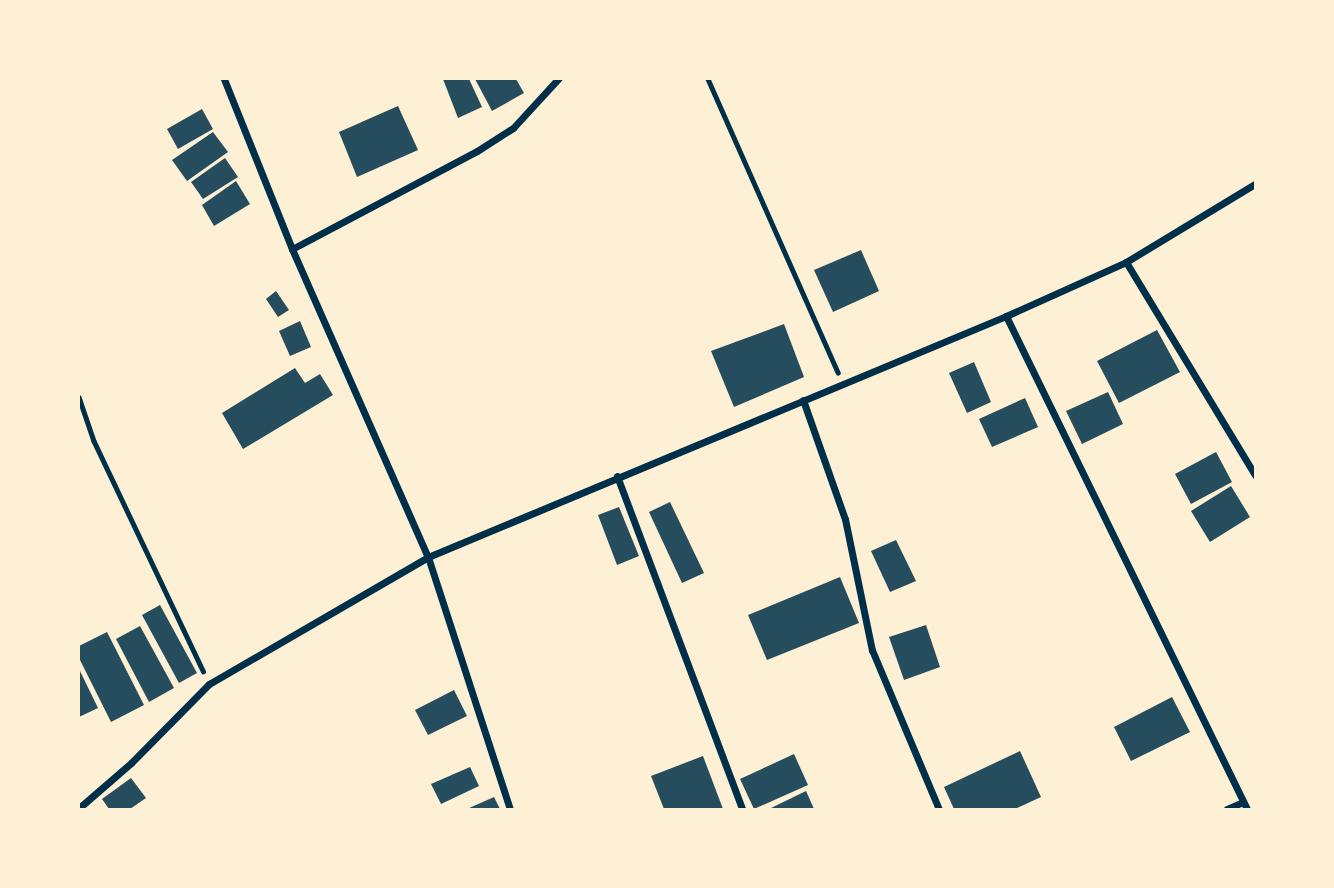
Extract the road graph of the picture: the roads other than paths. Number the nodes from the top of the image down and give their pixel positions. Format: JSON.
{"nodes":[{"id":1,"x":224,"y":79,"type":"edge"},
{"id":2,"x":558,"y":79,"type":"edge"},
{"id":3,"x":1255,"y":184,"type":"edge"},
{"id":4,"x":292,"y":249,"type":"junction"},
{"id":5,"x":1126,"y":262,"type":"junction"},
{"id":6,"x":1006,"y":316,"type":"junction"},
{"id":7,"x":803,"y":400,"type":"junction"},
{"id":8,"x":1255,"y":475,"type":"edge"},
{"id":9,"x":617,"y":476,"type":"junction"},
{"id":10,"x":428,"y":557,"type":"junction"},
{"id":11,"x":1245,"y":805,"type":"edge"},
{"id":12,"x":79,"y":808,"type":"edge"},
{"id":13,"x":510,"y":809,"type":"edge"},
{"id":14,"x":742,"y":809,"type":"edge"},
{"id":15,"x":939,"y":809,"type":"edge"},
{"id":16,"x":1227,"y":809,"type":"edge"}],
"edges":[{"from":1,"to":4,"type":"street"},
{"from":2,"to":4,"type":"street"},
{"from":3,"to":5,"type":"street"},
{"from":4,"to":10,"type":"street"},
{"from":5,"to":6,"type":"street"},
{"from":5,"to":8,"type":"street"},
{"from":6,"to":7,"type":"street"},
{"from":6,"to":11,"type":"street"},
{"from":7,"to":9,"type":"street"},
{"from":7,"to":15,"type":"street"},
{"from":9,"to":10,"type":"street"},
{"from":9,"to":14,"type":"street"},
{"from":10,"to":12,"type":"street"},
{"from":10,"to":13,"type":"street"},
{"from":11,"to":16,"type":"street"}]}
